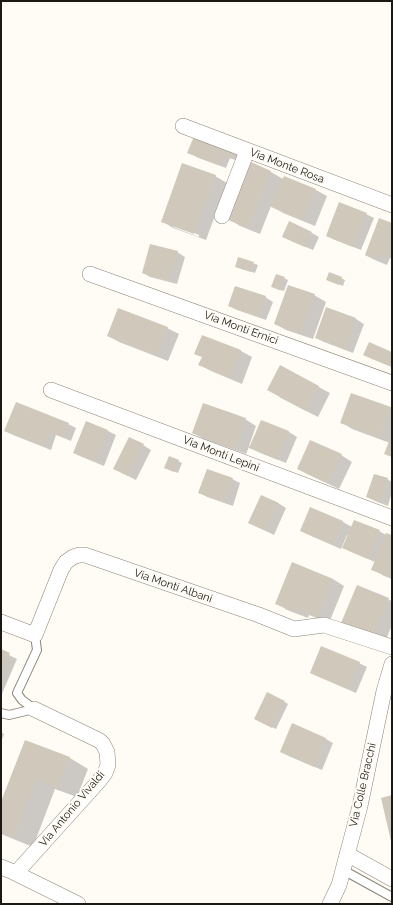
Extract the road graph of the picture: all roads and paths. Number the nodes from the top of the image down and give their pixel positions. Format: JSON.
{"nodes":[{"id":1,"x":183,"y":126,"type":"dead end"},
{"id":2,"x":247,"y":151,"type":"junction"},
{"id":3,"x":392,"y":205,"type":"edge"},
{"id":4,"x":222,"y":216,"type":"dead end"},
{"id":5,"x":90,"y":274,"type":"dead end"},
{"id":6,"x":392,"y":383,"type":"edge"},
{"id":7,"x":51,"y":390,"type":"dead end"},
{"id":8,"x":392,"y":518,"type":"edge"},
{"id":9,"x":1,"y":622,"type":"edge"},
{"id":10,"x":35,"y":635,"type":"junction"},
{"id":11,"x":392,"y":648,"type":"edge"},
{"id":12,"x":392,"y":664,"type":"edge"},
{"id":13,"x":34,"y":709,"type":"junction"},
{"id":14,"x":1,"y":713,"type":"edge"},
{"id":15,"x":347,"y":854,"type":"junction"},
{"id":16,"x":1,"y":867,"type":"edge"},
{"id":17,"x":343,"y":870,"type":"junction"},
{"id":18,"x":16,"y":873,"type":"junction"},
{"id":19,"x":392,"y":879,"type":"edge"},
{"id":20,"x":392,"y":897,"type":"edge"},
{"id":21,"x":76,"y":904,"type":"edge"},
{"id":22,"x":330,"y":904,"type":"edge"}],
"edges":[{"from":1,"to":2,"type":"street","name":"Via Monte Rosa"},
{"from":2,"to":3,"type":"street","name":"Via Monte Rosa"},
{"from":2,"to":4,"type":"street"},
{"from":5,"to":6,"type":"street","name":"Via Monti Ernici"},
{"from":7,"to":8,"type":"street","name":"Via Monti Lepini"},
{"from":9,"to":10,"type":"street"},
{"from":10,"to":11,"type":"street","name":"Via Monti Albani"},
{"from":10,"to":13,"type":"lane"},
{"from":12,"to":15,"type":"street","name":"Via Colle Bracchi"},
{"from":13,"to":14,"type":"lane"},
{"from":13,"to":18,"type":"street","name":"Via Antonio Vivaldi"},
{"from":15,"to":17,"type":"street","name":"Via Colle Bracchi"},
{"from":15,"to":19,"type":"street"},
{"from":16,"to":18,"type":"street"},
{"from":17,"to":20,"type":"lane"},
{"from":17,"to":22,"type":"street","name":"Via Colle Bracchi"},
{"from":18,"to":21,"type":"street"}]}
